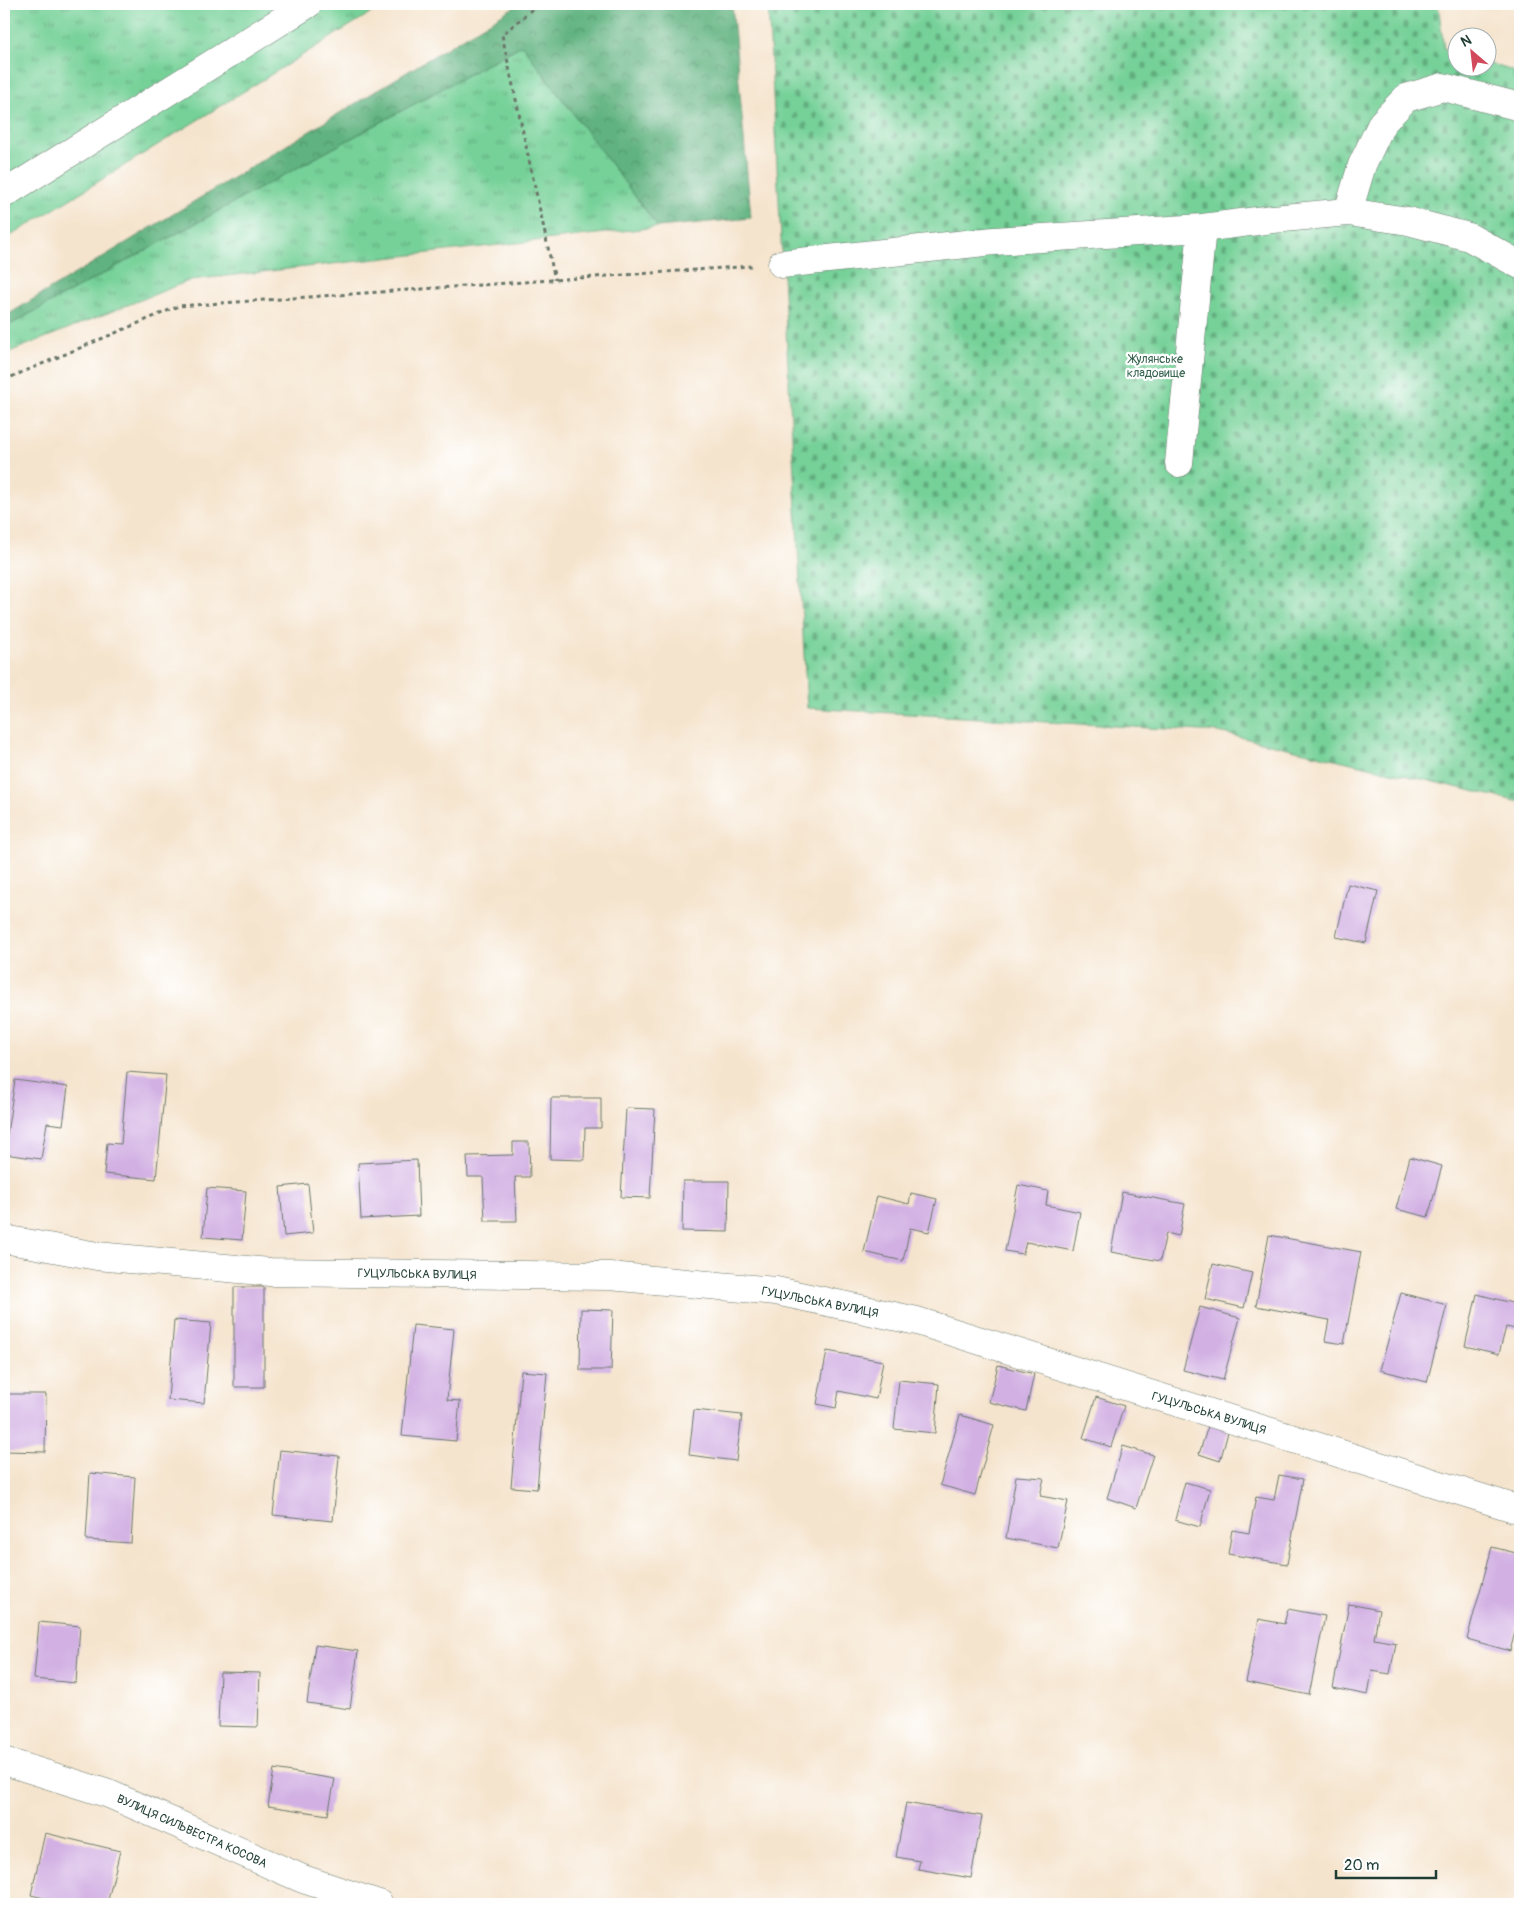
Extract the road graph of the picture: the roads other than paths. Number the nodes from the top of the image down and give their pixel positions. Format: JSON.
{"nodes":[{"id":1,"x":308,"y":4,"type":"edge"},
{"id":2,"x":1520,"y":107,"type":"edge"},
{"id":3,"x":4,"y":194,"type":"edge"},
{"id":4,"x":1348,"y":212,"type":"junction"},
{"id":5,"x":1202,"y":228,"type":"junction"},
{"id":6,"x":782,"y":264,"type":"road end"},
{"id":7,"x":1520,"y":265,"type":"edge"},
{"id":8,"x":1179,"y":463,"type":"dead end"},
{"id":9,"x":4,"y":1239,"type":"edge"},
{"id":10,"x":1520,"y":1510,"type":"edge"},
{"id":11,"x":4,"y":1761,"type":"edge"},
{"id":12,"x":379,"y":1904,"type":"edge"}],
"edges":[{"from":1,"to":3,"type":"street"},
{"from":2,"to":4,"type":"street"},
{"from":4,"to":5,"type":"street"},
{"from":4,"to":7,"type":"street"},
{"from":5,"to":6,"type":"street"},
{"from":5,"to":8,"type":"street"},
{"from":9,"to":10,"type":"street","name":"ГУЦУЛЬСЬКА ВУЛИЦЯ"},
{"from":11,"to":12,"type":"street","name":"ВУЛИЦЯ СИЛЬВЕСТРА КОСОВА"}]}
